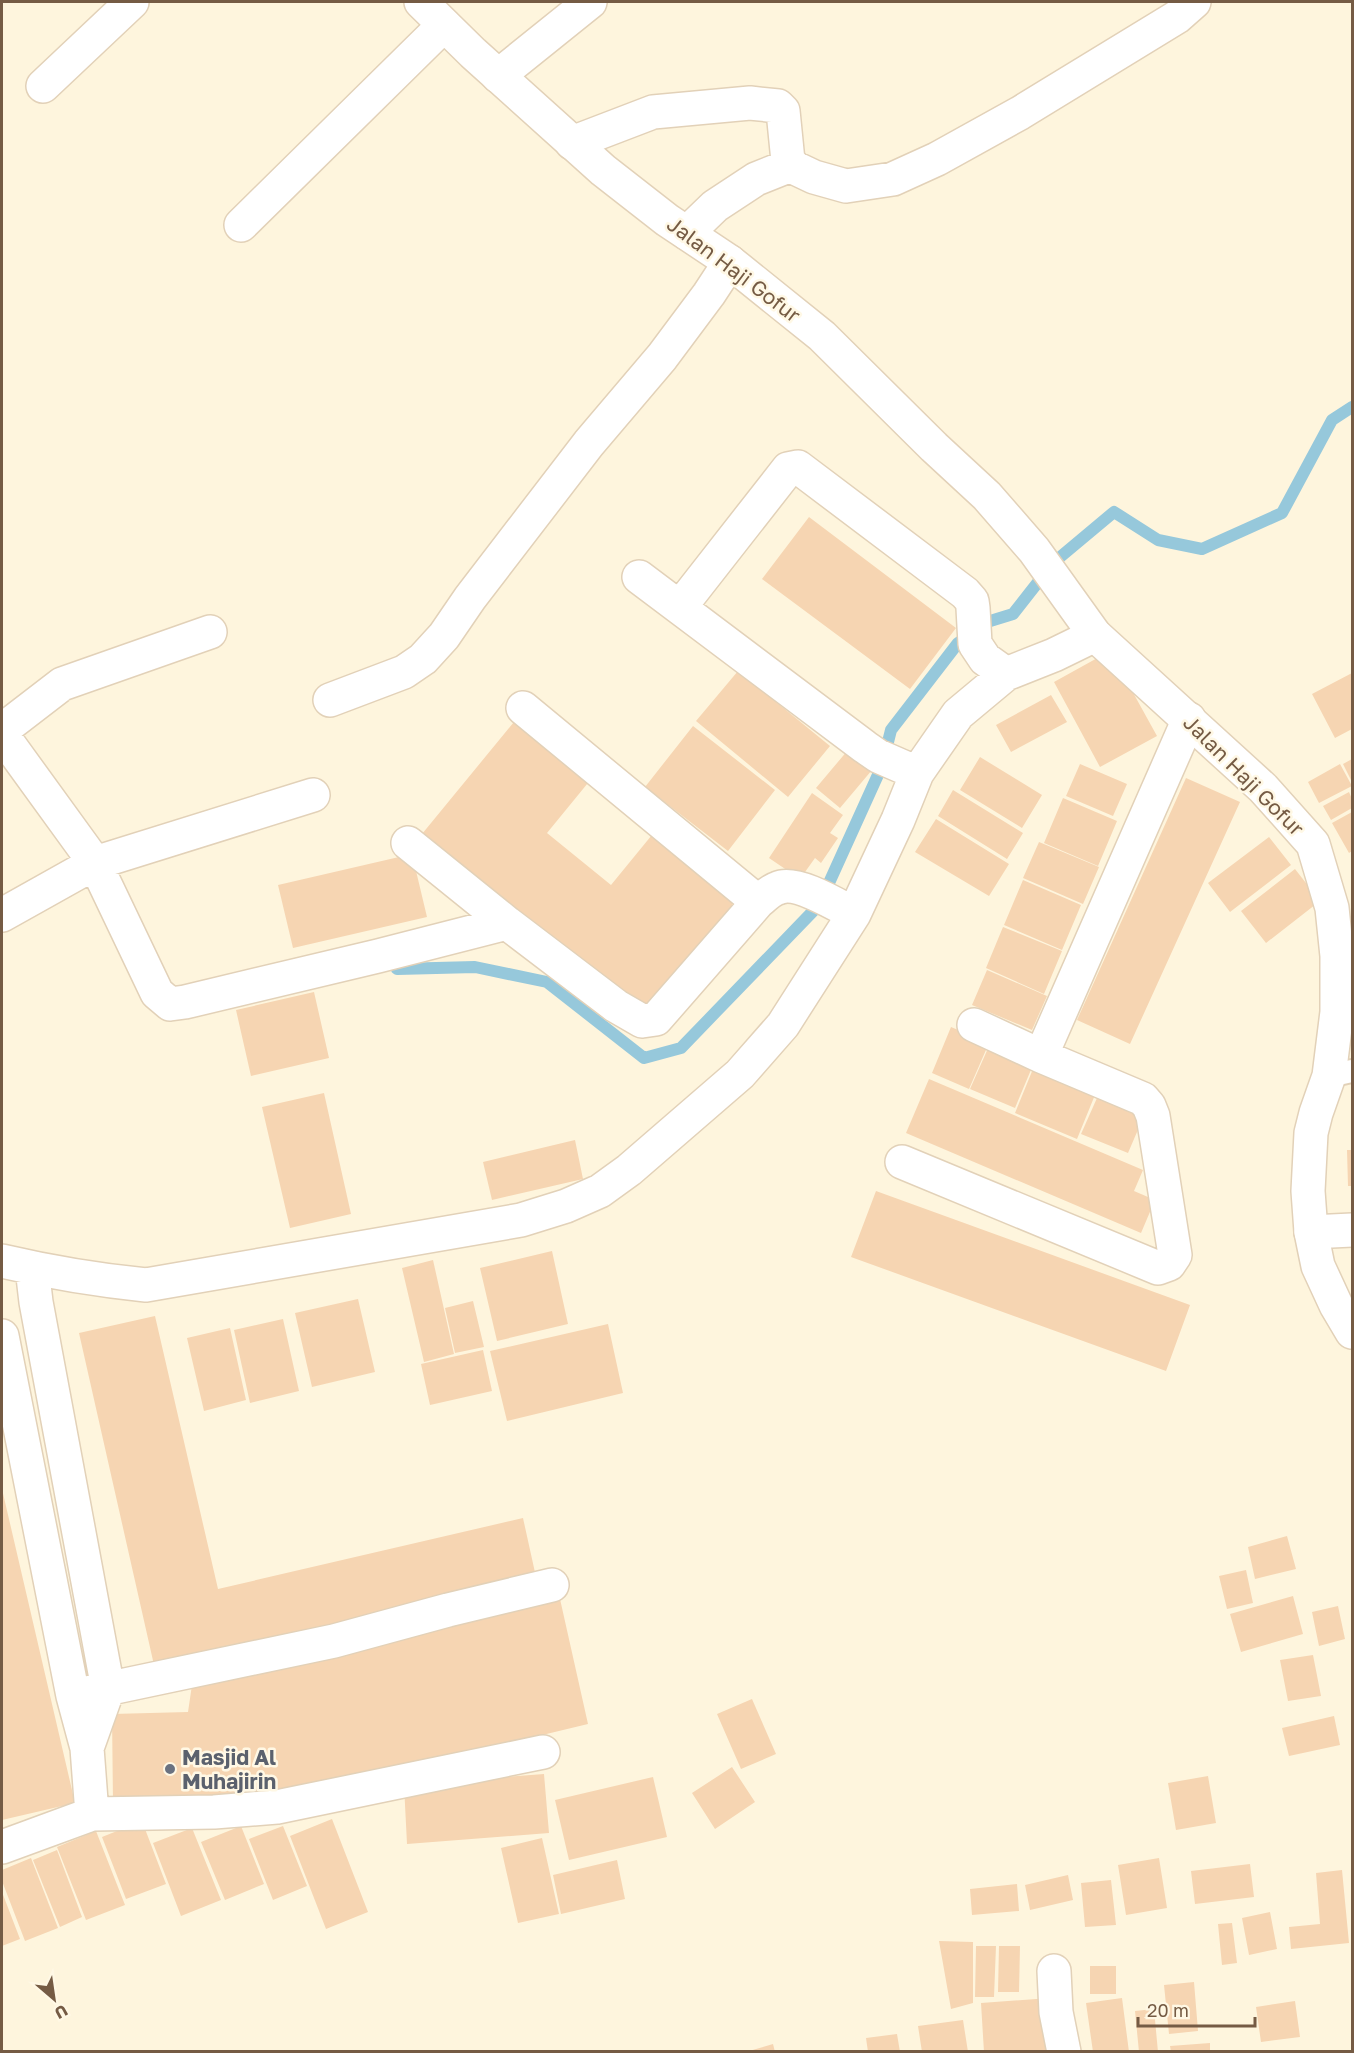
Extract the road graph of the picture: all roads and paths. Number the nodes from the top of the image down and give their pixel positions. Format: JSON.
{"nodes":[{"id":1,"x":132,"y":2,"type":"edge"},
{"id":2,"x":590,"y":2,"type":"edge"},
{"id":3,"x":1194,"y":2,"type":"edge"},
{"id":4,"x":435,"y":10,"type":"edge"},
{"id":5,"x":498,"y":76,"type":"junction"},
{"id":6,"x":43,"y":86,"type":"dead end"},
{"id":7,"x":572,"y":143,"type":"junction"},
{"id":8,"x":791,"y":165,"type":"junction"},
{"id":9,"x":241,"y":225,"type":"dead end"},
{"id":10,"x":687,"y":233,"type":"junction"},
{"id":11,"x":730,"y":262,"type":"junction"},
{"id":12,"x":639,"y":577,"type":"dead end"},
{"id":13,"x":680,"y":607,"type":"junction"},
{"id":14,"x":210,"y":632,"type":"dead end"},
{"id":15,"x":1095,"y":635,"type":"junction"},
{"id":16,"x":1006,"y":674,"type":"junction"},
{"id":17,"x":330,"y":700,"type":"dead end"},
{"id":18,"x":523,"y":708,"type":"dead end"},
{"id":19,"x":1189,"y":719,"type":"junction"},
{"id":20,"x":898,"y":765,"type":"junction"},
{"id":21,"x":313,"y":795,"type":"dead end"},
{"id":22,"x":408,"y":843,"type":"dead end"},
{"id":23,"x":94,"y":863,"type":"junction"},
{"id":24,"x":758,"y":902,"type":"junction"},
{"id":25,"x":833,"y":904,"type":"junction"},
{"id":26,"x":2,"y":915,"type":"edge"},
{"id":27,"x":507,"y":923,"type":"junction"},
{"id":28,"x":974,"y":1025,"type":"dead end"},
{"id":29,"x":1041,"y":1056,"type":"junction"},
{"id":30,"x":1341,"y":1073,"type":"edge"},
{"id":31,"x":902,"y":1162,"type":"dead end"},
{"id":32,"x":1353,"y":1230,"type":"edge"},
{"id":33,"x":1311,"y":1232,"type":"junction"},
{"id":34,"x":17,"y":1264,"type":"edge"},
{"id":35,"x":1353,"y":1332,"type":"edge"},
{"id":36,"x":2,"y":1336,"type":"edge"},
{"id":37,"x":86,"y":1569,"type":"junction"},
{"id":38,"x":48,"y":1576,"type":"junction"},
{"id":39,"x":552,"y":1584,"type":"dead end"},
{"id":40,"x":108,"y":1689,"type":"junction"},
{"id":41,"x":73,"y":1696,"type":"junction"},
{"id":42,"x":87,"y":1748,"type":"junction"},
{"id":43,"x":543,"y":1752,"type":"dead end"},
{"id":44,"x":92,"y":1814,"type":"junction"},
{"id":45,"x":2,"y":1847,"type":"edge"},
{"id":46,"x":1054,"y":1971,"type":"dead end"},
{"id":47,"x":1064,"y":2052,"type":"edge"}],
"edges":[{"from":1,"to":6,"type":"street"},
{"from":2,"to":5,"type":"street"},
{"from":3,"to":8,"type":"street"},
{"from":4,"to":5,"type":"street","name":"Jalan Haji Gofur"},
{"from":4,"to":9,"type":"street"},
{"from":5,"to":7,"type":"street","name":"Jalan Haji Gofur"},
{"from":7,"to":8,"type":"street"},
{"from":7,"to":10,"type":"street","name":"Jalan Haji Gofur"},
{"from":8,"to":10,"type":"street"},
{"from":10,"to":11,"type":"street","name":"Jalan Haji Gofur"},
{"from":11,"to":15,"type":"street","name":"Jalan Haji Gofur"},
{"from":11,"to":17,"type":"street"},
{"from":12,"to":13,"type":"street"},
{"from":13,"to":16,"type":"street"},
{"from":13,"to":20,"type":"street"},
{"from":14,"to":23,"type":"street"},
{"from":15,"to":16,"type":"street"},
{"from":15,"to":19,"type":"street","name":"Jalan Haji Gofur"},
{"from":16,"to":20,"type":"street"},
{"from":18,"to":24,"type":"street"},
{"from":19,"to":29,"type":"street"},
{"from":19,"to":30,"type":"street","name":"Jalan Haji Gofur"},
{"from":20,"to":25,"type":"street"},
{"from":21,"to":23,"type":"street"},
{"from":22,"to":27,"type":"street"},
{"from":23,"to":26,"type":"street"},
{"from":23,"to":27,"type":"street"},
{"from":24,"to":25,"type":"street"},
{"from":24,"to":27,"type":"street"},
{"from":25,"to":34,"type":"street"},
{"from":28,"to":29,"type":"street"},
{"from":29,"to":31,"type":"street"},
{"from":30,"to":33,"type":"street","name":"Jalan Haji Gofur"},
{"from":32,"to":33,"type":"street"},
{"from":33,"to":35,"type":"street","name":"Jalan Haji Gofur"},
{"from":34,"to":37,"type":"street"},
{"from":36,"to":38,"type":"street"},
{"from":37,"to":38,"type":"street"},
{"from":37,"to":40,"type":"street"},
{"from":38,"to":41,"type":"street"},
{"from":39,"to":40,"type":"street"},
{"from":40,"to":41,"type":"street"},
{"from":40,"to":42,"type":"street"},
{"from":41,"to":42,"type":"street"},
{"from":42,"to":44,"type":"street"},
{"from":43,"to":44,"type":"street"},
{"from":44,"to":45,"type":"street"},
{"from":46,"to":47,"type":"street"}]}
